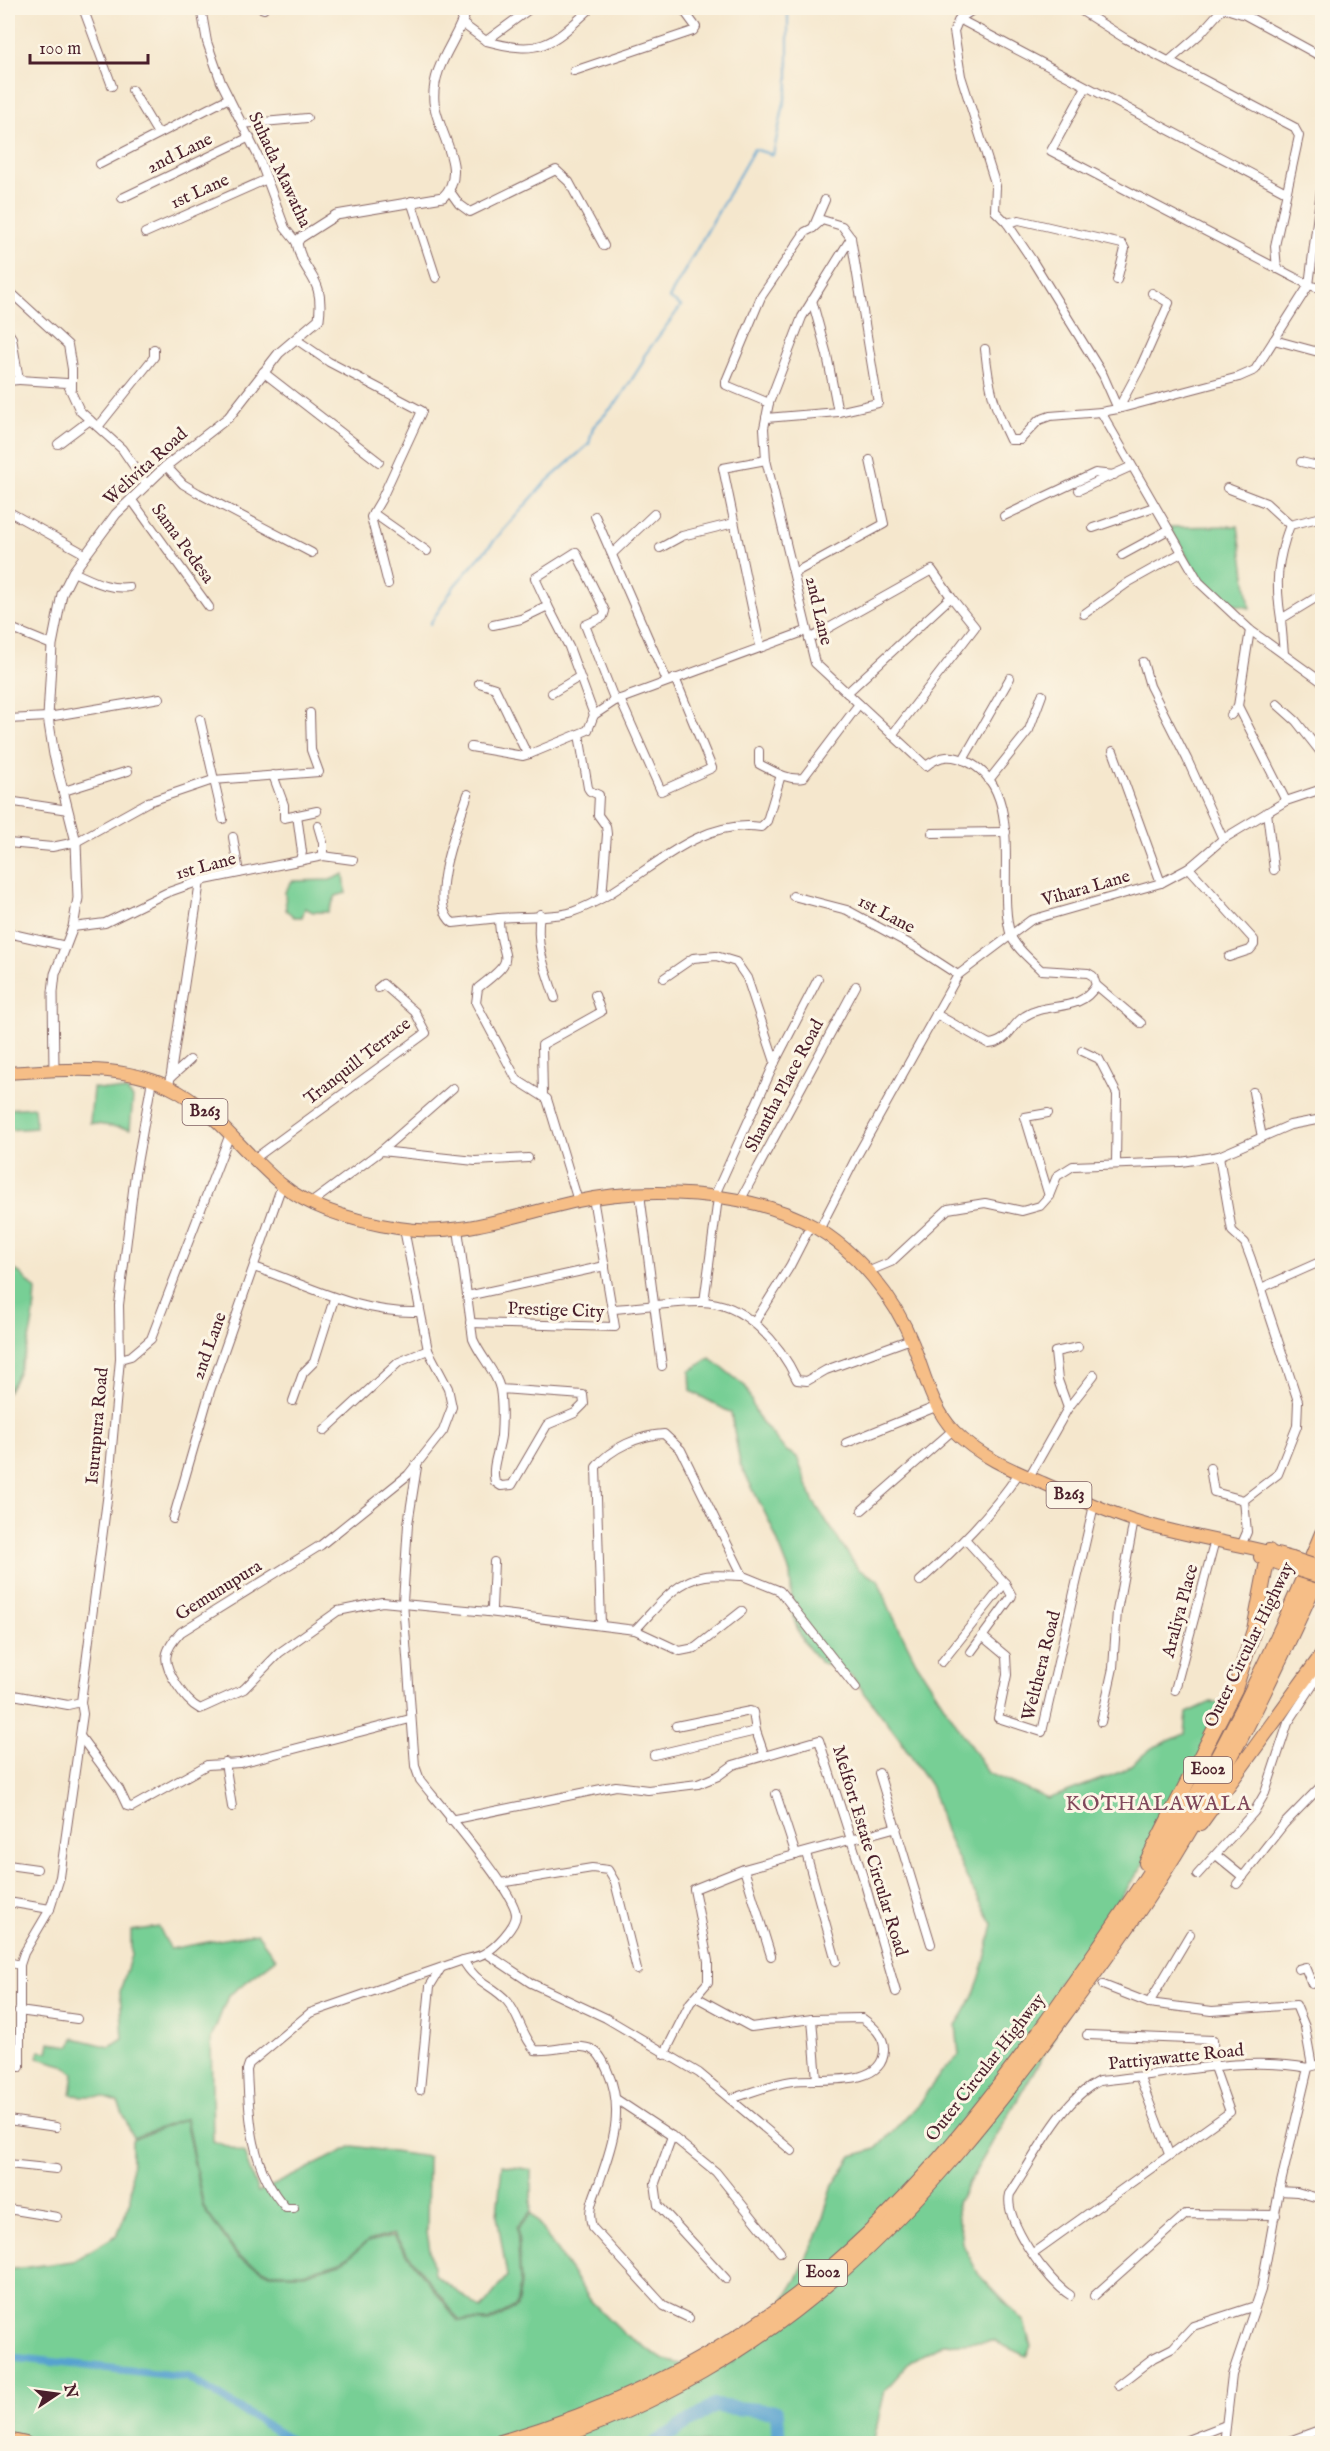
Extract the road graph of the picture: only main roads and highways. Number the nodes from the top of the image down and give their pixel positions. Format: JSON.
{"nodes":[{"id":1,"x":8,"y":1073,"type":"edge"},
{"id":2,"x":1323,"y":1533,"type":"edge"},
{"id":3,"x":1268,"y":1556,"type":"junction"},
{"id":4,"x":1290,"y":1562,"type":"junction"},
{"id":5,"x":1323,"y":1568,"type":"edge"},
{"id":6,"x":1323,"y":1578,"type":"edge"},
{"id":7,"x":1323,"y":1655,"type":"edge"},
{"id":8,"x":1160,"y":1879,"type":"junction"},
{"id":9,"x":1104,"y":1941,"type":"junction"},
{"id":10,"x":1072,"y":1995,"type":"junction"},
{"id":11,"x":8,"y":2440,"type":"edge"},
{"id":12,"x":26,"y":2444,"type":"edge"},
{"id":13,"x":494,"y":2444,"type":"edge"},
{"id":14,"x":539,"y":2444,"type":"edge"}],
"edges":[{"from":1,"to":3,"type":"main road","number":"B263"},
{"from":2,"to":9,"type":"highway","name":"Outer Circular Highway","number":"E002"},
{"from":3,"to":4,"type":"main road","number":"B263"},
{"from":3,"to":9,"type":"highway"},
{"from":4,"to":5,"type":"main road","number":"B263","bridge":true},
{"from":4,"to":6,"type":"main road","number":"B263","bridge":true},
{"from":5,"to":8,"type":"highway","name":"Outer Circular Highway","number":"E002"},
{"from":7,"to":8,"type":"highway"},
{"from":8,"to":10,"type":"highway","name":"Outer Circular Highway","number":"E002"},
{"from":9,"to":10,"type":"highway","name":"Outer Circular Highway","number":"E002"},
{"from":10,"to":13,"type":"highway","name":"Outer Circular Highway","number":"E002"},
{"from":10,"to":14,"type":"highway","name":"Outer Circular Highway","number":"E002"},
{"from":11,"to":12,"type":"highway"}]}
